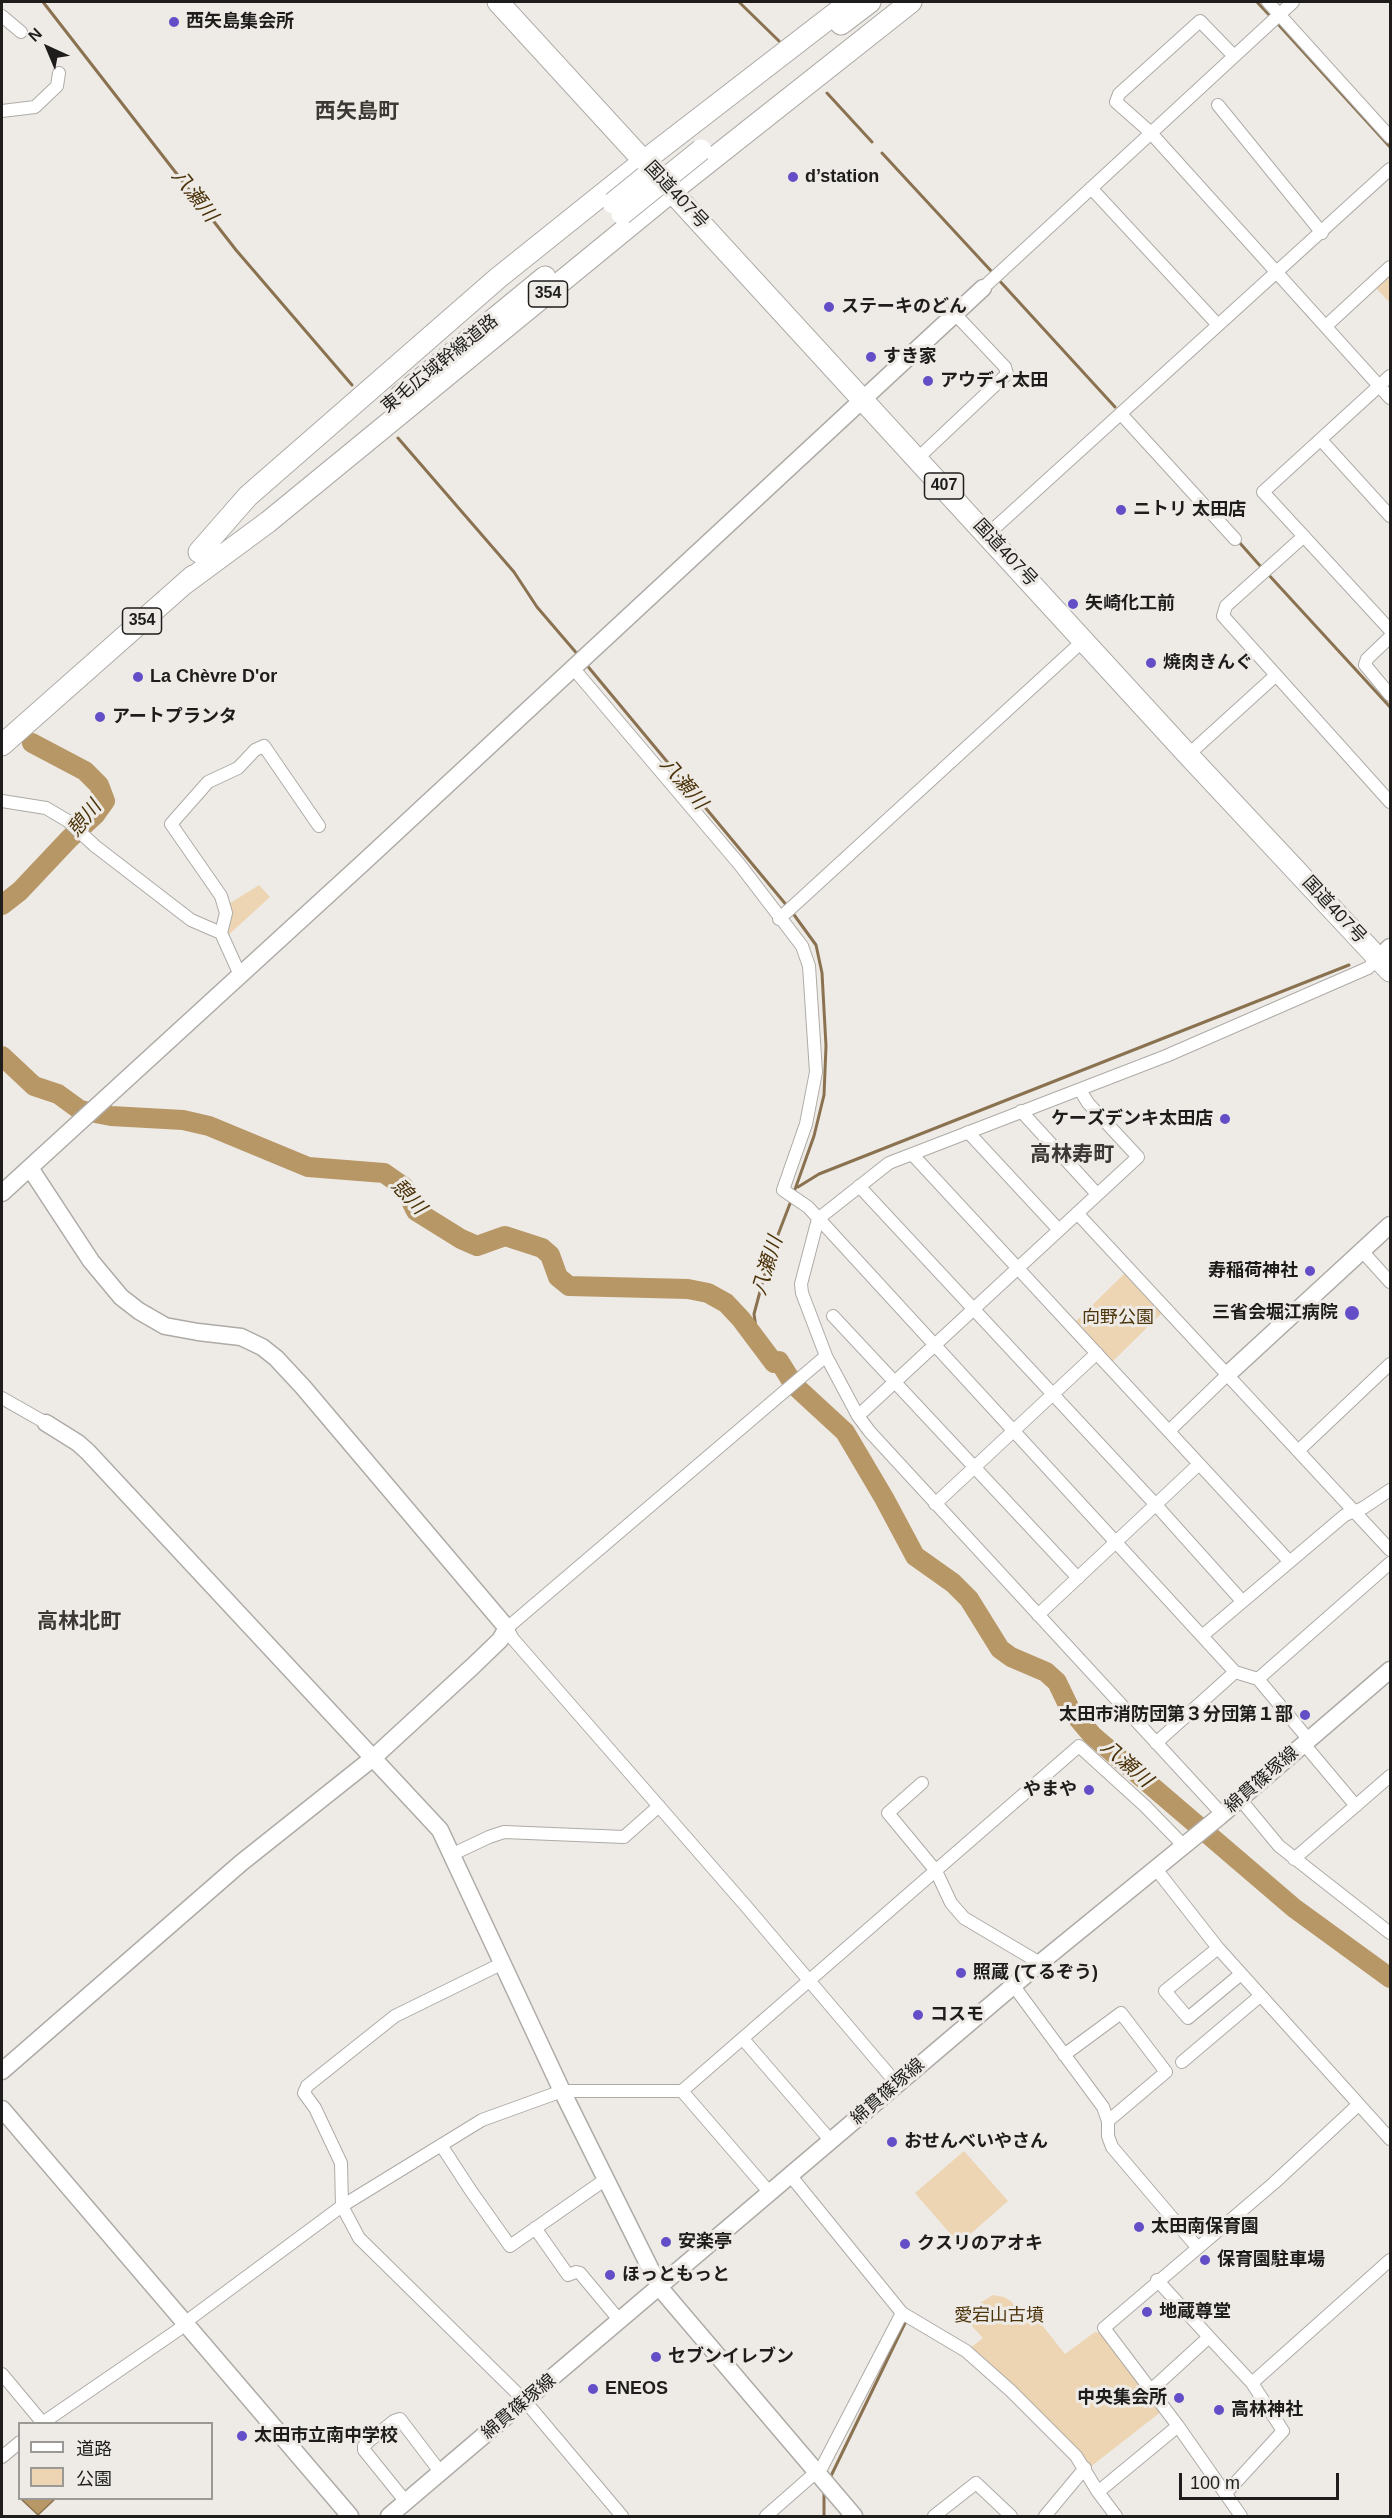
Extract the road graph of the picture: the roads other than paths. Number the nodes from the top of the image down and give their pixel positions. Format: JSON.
{"nodes":[{"id":1,"x":498,"y":2,"type":"edge"},
{"id":2,"x":850,"y":2,"type":"edge"},
{"id":3,"x":870,"y":2,"type":"edge"},
{"id":4,"x":893,"y":2,"type":"edge"},
{"id":5,"x":911,"y":2,"type":"edge"},
{"id":6,"x":1268,"y":2,"type":"edge"},
{"id":7,"x":1293,"y":2,"type":"edge"},
{"id":8,"x":1280,"y":14,"type":"junction"},
{"id":9,"x":2,"y":16,"type":"edge"},
{"id":10,"x":21,"y":32,"type":"dead end"},
{"id":11,"x":1234,"y":56,"type":"junction"},
{"id":12,"x":58,"y":73,"type":"dead end"},
{"id":13,"x":1218,"y":105,"type":"dead end"},
{"id":14,"x":2,"y":111,"type":"edge"},
{"id":15,"x":1150,"y":132,"type":"junction"},
{"id":16,"x":1390,"y":137,"type":"edge"},
{"id":17,"x":696,"y":145,"type":"junction"},
{"id":18,"x":644,"y":161,"type":"junction"},
{"id":19,"x":1390,"y":169,"type":"edge"},
{"id":20,"x":1091,"y":188,"type":"junction"},
{"id":21,"x":672,"y":191,"type":"junction"},
{"id":22,"x":617,"y":208,"type":"junction"},
{"id":23,"x":1322,"y":233,"type":"junction"},
{"id":24,"x":1390,"y":267,"type":"edge"},
{"id":25,"x":1276,"y":272,"type":"junction"},
{"id":26,"x":982,"y":288,"type":"joint"},
{"id":27,"x":955,"y":314,"type":"junction"},
{"id":28,"x":1218,"y":326,"type":"junction"},
{"id":29,"x":1326,"y":326,"type":"junction"},
{"id":30,"x":1390,"y":376,"type":"edge"},
{"id":31,"x":1380,"y":386,"type":"junction"},
{"id":32,"x":862,"y":398,"type":"junction"},
{"id":33,"x":1390,"y":398,"type":"edge"},
{"id":34,"x":1121,"y":414,"type":"junction"},
{"id":35,"x":1322,"y":440,"type":"junction"},
{"id":36,"x":918,"y":458,"type":"junction"},
{"id":37,"x":1390,"y":516,"type":"edge"},
{"id":38,"x":988,"y":534,"type":"junction"},
{"id":39,"x":1304,"y":536,"type":"junction"},
{"id":40,"x":1235,"y":539,"type":"dead end"},
{"id":41,"x":199,"y":552,"type":"junction"},
{"id":42,"x":184,"y":584,"type":"junction"},
{"id":43,"x":1390,"y":630,"type":"edge"},
{"id":44,"x":1390,"y":637,"type":"edge"},
{"id":45,"x":1085,"y":639,"type":"junction"},
{"id":46,"x":580,"y":662,"type":"junction"},
{"id":47,"x":1275,"y":676,"type":"junction"},
{"id":48,"x":1390,"y":695,"type":"edge"},
{"id":49,"x":2,"y":728,"type":"edge"},
{"id":50,"x":2,"y":745,"type":"edge"},
{"id":51,"x":1188,"y":755,"type":"junction"},
{"id":52,"x":2,"y":801,"type":"edge"},
{"id":53,"x":1390,"y":802,"type":"edge"},
{"id":54,"x":319,"y":826,"type":"dead end"},
{"id":55,"x":781,"y":917,"type":"junction"},
{"id":56,"x":221,"y":933,"type":"junction"},
{"id":57,"x":1387,"y":959,"type":"edge"},
{"id":58,"x":240,"y":975,"type":"junction"},
{"id":59,"x":1080,"y":1090,"type":"junction"},
{"id":60,"x":1022,"y":1111,"type":"junction"},
{"id":61,"x":968,"y":1132,"type":"junction"},
{"id":62,"x":912,"y":1154,"type":"junction"},
{"id":63,"x":30,"y":1168,"type":"junction"},
{"id":64,"x":859,"y":1186,"type":"junction"},
{"id":65,"x":2,"y":1193,"type":"edge"},
{"id":66,"x":1097,"y":1194,"type":"junction"},
{"id":67,"x":1077,"y":1213,"type":"junction"},
{"id":68,"x":818,"y":1220,"type":"junction"},
{"id":69,"x":1390,"y":1225,"type":"edge"},
{"id":70,"x":1059,"y":1230,"type":"junction"},
{"id":71,"x":1362,"y":1251,"type":"junction"},
{"id":72,"x":1018,"y":1268,"type":"junction"},
{"id":73,"x":1390,"y":1282,"type":"edge"},
{"id":74,"x":974,"y":1309,"type":"junction"},
{"id":75,"x":833,"y":1316,"type":"dead end"},
{"id":76,"x":934,"y":1346,"type":"junction"},
{"id":77,"x":1097,"y":1353,"type":"junction"},
{"id":78,"x":826,"y":1356,"type":"junction"},
{"id":79,"x":1390,"y":1364,"type":"edge"},
{"id":80,"x":1227,"y":1375,"type":"junction"},
{"id":81,"x":896,"y":1381,"type":"junction"},
{"id":82,"x":1053,"y":1394,"type":"junction"},
{"id":83,"x":2,"y":1398,"type":"edge"},
{"id":84,"x":858,"y":1416,"type":"junction"},
{"id":85,"x":46,"y":1423,"type":"joint"},
{"id":86,"x":1013,"y":1431,"type":"junction"},
{"id":87,"x":1169,"y":1431,"type":"junction"},
{"id":88,"x":1298,"y":1451,"type":"junction"},
{"id":89,"x":1199,"y":1464,"type":"junction"},
{"id":90,"x":975,"y":1467,"type":"junction"},
{"id":91,"x":1390,"y":1490,"type":"edge"},
{"id":92,"x":935,"y":1504,"type":"junction"},
{"id":93,"x":1156,"y":1504,"type":"junction"},
{"id":94,"x":1354,"y":1512,"type":"junction"},
{"id":95,"x":1115,"y":1543,"type":"junction"},
{"id":96,"x":1390,"y":1550,"type":"edge"},
{"id":97,"x":1289,"y":1561,"type":"junction"},
{"id":98,"x":1390,"y":1563,"type":"edge"},
{"id":99,"x":1078,"y":1578,"type":"junction"},
{"id":100,"x":1242,"y":1601,"type":"junction"},
{"id":101,"x":1038,"y":1615,"type":"junction"},
{"id":102,"x":507,"y":1628,"type":"junction"},
{"id":103,"x":1202,"y":1635,"type":"junction"},
{"id":104,"x":1236,"y":1672,"type":"junction"},
{"id":105,"x":1388,"y":1678,"type":"edge"},
{"id":106,"x":1258,"y":1679,"type":"junction"},
{"id":107,"x":1306,"y":1742,"type":"junction"},
{"id":108,"x":1156,"y":1743,"type":"junction"},
{"id":109,"x":373,"y":1758,"type":"junction"},
{"id":110,"x":1390,"y":1776,"type":"edge"},
{"id":111,"x":922,"y":1783,"type":"dead end"},
{"id":112,"x":1240,"y":1799,"type":"junction"},
{"id":113,"x":659,"y":1806,"type":"junction"},
{"id":114,"x":1356,"y":1806,"type":"junction"},
{"id":115,"x":1220,"y":1816,"type":"junction"},
{"id":116,"x":1186,"y":1845,"type":"junction"},
{"id":117,"x":453,"y":1854,"type":"junction"},
{"id":118,"x":1294,"y":1858,"type":"junction"},
{"id":119,"x":1156,"y":1869,"type":"junction"},
{"id":120,"x":936,"y":1871,"type":"junction"},
{"id":121,"x":1389,"y":1928,"type":"edge"},
{"id":122,"x":1218,"y":1947,"type":"junction"},
{"id":123,"x":503,"y":1963,"type":"junction"},
{"id":124,"x":1040,"y":1963,"type":"junction"},
{"id":125,"x":1241,"y":1974,"type":"junction"},
{"id":126,"x":809,"y":1981,"type":"junction"},
{"id":127,"x":1013,"y":1986,"type":"junction"},
{"id":128,"x":1260,"y":1996,"type":"junction"},
{"id":129,"x":743,"y":2039,"type":"junction"},
{"id":130,"x":1064,"y":2055,"type":"junction"},
{"id":131,"x":1182,"y":2062,"type":"dead end"},
{"id":132,"x":2,"y":2071,"type":"edge"},
{"id":133,"x":897,"y":2084,"type":"junction"},
{"id":134,"x":562,"y":2091,"type":"junction"},
{"id":135,"x":682,"y":2091,"type":"junction"},
{"id":136,"x":1358,"y":2105,"type":"junction"},
{"id":137,"x":2,"y":2109,"type":"edge"},
{"id":138,"x":1108,"y":2121,"type":"junction"},
{"id":139,"x":1390,"y":2139,"type":"edge"},
{"id":140,"x":831,"y":2141,"type":"junction"},
{"id":141,"x":441,"y":2145,"type":"junction"},
{"id":142,"x":790,"y":2175,"type":"junction"},
{"id":143,"x":606,"y":2179,"type":"junction"},
{"id":144,"x":770,"y":2193,"type":"junction"},
{"id":145,"x":342,"y":2206,"type":"junction"},
{"id":146,"x":535,"y":2229,"type":"junction"},
{"id":147,"x":1197,"y":2247,"type":"junction"},
{"id":148,"x":1390,"y":2260,"type":"edge"},
{"id":149,"x":1157,"y":2280,"type":"junction"},
{"id":150,"x":660,"y":2288,"type":"junction"},
{"id":151,"x":902,"y":2313,"type":"junction"},
{"id":152,"x":620,"y":2321,"type":"junction"},
{"id":153,"x":185,"y":2323,"type":"junction"},
{"id":154,"x":1209,"y":2337,"type":"junction"},
{"id":155,"x":2,"y":2374,"type":"edge"},
{"id":156,"x":1252,"y":2383,"type":"junction"},
{"id":157,"x":1151,"y":2390,"type":"junction"},
{"id":158,"x":525,"y":2402,"type":"junction"},
{"id":159,"x":40,"y":2422,"type":"edge"},
{"id":160,"x":43,"y":2422,"type":"edge"},
{"id":161,"x":1178,"y":2426,"type":"junction"},
{"id":162,"x":18,"y":2444,"type":"edge"},
{"id":163,"x":2,"y":2457,"type":"edge"},
{"id":164,"x":1085,"y":2468,"type":"junction"},
{"id":165,"x":441,"y":2473,"type":"junction"},
{"id":166,"x":817,"y":2473,"type":"junction"},
{"id":167,"x":1098,"y":2492,"type":"junction"},
{"id":168,"x":1226,"y":2493,"type":"junction"},
{"id":169,"x":397,"y":2512,"type":"edge"},
{"id":170,"x":350,"y":2517,"type":"edge"},
{"id":171,"x":622,"y":2517,"type":"edge"},
{"id":172,"x":766,"y":2517,"type":"edge"},
{"id":173,"x":854,"y":2517,"type":"edge"},
{"id":174,"x":934,"y":2517,"type":"edge"},
{"id":175,"x":1011,"y":2517,"type":"edge"},
{"id":176,"x":1045,"y":2517,"type":"edge"},
{"id":177,"x":1116,"y":2517,"type":"edge"},
{"id":178,"x":1241,"y":2517,"type":"edge"}],
"edges":[{"from":1,"to":18,"type":"highway","name":"国道407号","number":"407"},
{"from":2,"to":18,"type":"highway","number":"354"},
{"from":3,"to":17,"type":"highway","name":"東毛広域幹線道路","number":"354"},
{"from":4,"to":17,"type":"highway","name":"東毛広域幹線道路","number":"354"},
{"from":5,"to":21,"type":"highway","number":"354"},
{"from":6,"to":8,"type":"street"},
{"from":7,"to":8,"type":"street"},
{"from":8,"to":11,"type":"street"},
{"from":8,"to":16,"type":"street"},
{"from":9,"to":10,"type":"street"},
{"from":11,"to":15,"type":"street"},
{"from":11,"to":15,"type":"street"},
{"from":12,"to":14,"type":"street"},
{"from":13,"to":23,"type":"street"},
{"from":15,"to":20,"type":"street"},
{"from":15,"to":25,"type":"street"},
{"from":17,"to":22,"type":"highway","name":"東毛広域幹線道路","number":"354","bridge":true},
{"from":18,"to":21,"type":"highway","name":"国道407号","number":"407"},
{"from":18,"to":41,"type":"highway","number":"354"},
{"from":19,"to":23,"type":"street"},
{"from":20,"to":26,"type":"street"},
{"from":20,"to":28,"type":"street"},
{"from":21,"to":32,"type":"highway","name":"国道407号","number":"407"},
{"from":21,"to":42,"type":"highway","number":"354"},
{"from":22,"to":41,"type":"highway","name":"東毛広域幹線道路","number":"354"},
{"from":22,"to":42,"type":"highway","name":"東毛広域幹線道路","number":"354"},
{"from":23,"to":25,"type":"street"},
{"from":24,"to":29,"type":"street"},
{"from":25,"to":28,"type":"street"},
{"from":25,"to":29,"type":"street"},
{"from":26,"to":27,"type":"street"},
{"from":27,"to":32,"type":"street"},
{"from":27,"to":36,"type":"street"},
{"from":28,"to":34,"type":"street"},
{"from":29,"to":31,"type":"street"},
{"from":30,"to":31,"type":"street"},
{"from":31,"to":33,"type":"street"},
{"from":31,"to":35,"type":"street"},
{"from":32,"to":36,"type":"highway","name":"国道407号","number":"407"},
{"from":32,"to":46,"type":"street"},
{"from":34,"to":38,"type":"street"},
{"from":34,"to":40,"type":"street"},
{"from":35,"to":37,"type":"street"},
{"from":35,"to":39,"type":"street"},
{"from":36,"to":38,"type":"highway","name":"国道407号","number":"407"},
{"from":38,"to":45,"type":"highway","name":"国道407号","number":"407"},
{"from":39,"to":43,"type":"street"},
{"from":39,"to":47,"type":"street"},
{"from":41,"to":49,"type":"highway","name":"東毛広域幹線道路","number":"354"},
{"from":42,"to":50,"type":"highway","name":"東毛広域幹線道路","number":"354"},
{"from":44,"to":48,"type":"street"},
{"from":45,"to":51,"type":"highway","name":"国道407号","number":"407"},
{"from":45,"to":55,"type":"street"},
{"from":46,"to":55,"type":"street"},
{"from":46,"to":58,"type":"street"},
{"from":47,"to":51,"type":"street"},
{"from":47,"to":53,"type":"street"},
{"from":51,"to":57,"type":"highway","name":"国道407号","number":"407"},
{"from":52,"to":56,"type":"street"},
{"from":54,"to":56,"type":"street"},
{"from":55,"to":68,"type":"street"},
{"from":56,"to":58,"type":"street"},
{"from":57,"to":59,"type":"street"},
{"from":58,"to":63,"type":"street"},
{"from":59,"to":60,"type":"street"},
{"from":59,"to":66,"type":"street"},
{"from":60,"to":61,"type":"street"},
{"from":60,"to":66,"type":"street"},
{"from":61,"to":62,"type":"street"},
{"from":61,"to":70,"type":"street"},
{"from":62,"to":64,"type":"street"},
{"from":62,"to":72,"type":"street"},
{"from":63,"to":65,"type":"street"},
{"from":63,"to":102,"type":"street"},
{"from":64,"to":68,"type":"street"},
{"from":64,"to":74,"type":"street"},
{"from":66,"to":67,"type":"street"},
{"from":67,"to":70,"type":"street"},
{"from":67,"to":80,"type":"street"},
{"from":68,"to":76,"type":"street"},
{"from":68,"to":78,"type":"street"},
{"from":69,"to":71,"type":"street"},
{"from":70,"to":72,"type":"street"},
{"from":71,"to":73,"type":"street"},
{"from":71,"to":80,"type":"street"},
{"from":72,"to":74,"type":"street"},
{"from":72,"to":77,"type":"street"},
{"from":74,"to":76,"type":"street"},
{"from":74,"to":82,"type":"street"},
{"from":75,"to":81,"type":"street"},
{"from":76,"to":81,"type":"street"},
{"from":76,"to":86,"type":"street"},
{"from":77,"to":82,"type":"street"},
{"from":77,"to":87,"type":"street"},
{"from":78,"to":84,"type":"street"},
{"from":78,"to":102,"type":"street"},
{"from":79,"to":88,"type":"street"},
{"from":80,"to":87,"type":"street"},
{"from":80,"to":88,"type":"street"},
{"from":81,"to":84,"type":"street"},
{"from":81,"to":90,"type":"street"},
{"from":82,"to":86,"type":"street"},
{"from":82,"to":93,"type":"street"},
{"from":83,"to":85,"type":"street"},
{"from":84,"to":92,"type":"street"},
{"from":85,"to":109,"type":"street"},
{"from":86,"to":90,"type":"street"},
{"from":86,"to":95,"type":"street"},
{"from":87,"to":89,"type":"street"},
{"from":88,"to":94,"type":"street"},
{"from":89,"to":93,"type":"street"},
{"from":89,"to":97,"type":"street"},
{"from":90,"to":92,"type":"street"},
{"from":90,"to":99,"type":"street"},
{"from":91,"to":94,"type":"street"},
{"from":92,"to":101,"type":"street"},
{"from":93,"to":95,"type":"street"},
{"from":93,"to":100,"type":"street"},
{"from":94,"to":96,"type":"street"},
{"from":94,"to":97,"type":"street"},
{"from":95,"to":99,"type":"street"},
{"from":95,"to":103,"type":"street"},
{"from":97,"to":100,"type":"street"},
{"from":98,"to":106,"type":"street"},
{"from":99,"to":101,"type":"street"},
{"from":100,"to":103,"type":"street"},
{"from":101,"to":108,"type":"street"},
{"from":102,"to":109,"type":"street"},
{"from":102,"to":113,"type":"street"},
{"from":103,"to":104,"type":"street"},
{"from":104,"to":106,"type":"street"},
{"from":104,"to":108,"type":"street"},
{"from":105,"to":107,"type":"street","name":"綿貫篠塚線"},
{"from":106,"to":107,"type":"street"},
{"from":107,"to":112,"type":"street","name":"綿貫篠塚線"},
{"from":107,"to":114,"type":"street"},
{"from":108,"to":115,"type":"street"},
{"from":109,"to":117,"type":"street"},
{"from":109,"to":132,"type":"street"},
{"from":110,"to":114,"type":"street"},
{"from":111,"to":120,"type":"street"},
{"from":112,"to":115,"type":"street","name":"綿貫篠塚線"},
{"from":112,"to":118,"type":"street"},
{"from":113,"to":117,"type":"street"},
{"from":113,"to":126,"type":"street"},
{"from":114,"to":118,"type":"street"},
{"from":115,"to":116,"type":"street","name":"綿貫篠塚線"},
{"from":116,"to":119,"type":"street","name":"綿貫篠塚線"},
{"from":116,"to":120,"type":"street"},
{"from":117,"to":123,"type":"street"},
{"from":118,"to":121,"type":"street"},
{"from":119,"to":122,"type":"street"},
{"from":119,"to":124,"type":"street","name":"綿貫篠塚線"},
{"from":120,"to":124,"type":"street"},
{"from":120,"to":126,"type":"street"},
{"from":122,"to":125,"type":"street"},
{"from":122,"to":125,"type":"street"},
{"from":123,"to":134,"type":"street"},
{"from":123,"to":145,"type":"street"},
{"from":124,"to":127,"type":"street","name":"綿貫篠塚線"},
{"from":125,"to":128,"type":"street"},
{"from":126,"to":129,"type":"street"},
{"from":126,"to":133,"type":"street"},
{"from":127,"to":130,"type":"street"},
{"from":127,"to":133,"type":"street","name":"綿貫篠塚線"},
{"from":128,"to":131,"type":"street"},
{"from":128,"to":136,"type":"street"},
{"from":129,"to":135,"type":"street"},
{"from":129,"to":140,"type":"street"},
{"from":130,"to":138,"type":"street"},
{"from":130,"to":138,"type":"street"},
{"from":133,"to":140,"type":"street","name":"綿貫篠塚線"},
{"from":134,"to":135,"type":"street"},
{"from":134,"to":141,"type":"street"},
{"from":134,"to":143,"type":"street"},
{"from":135,"to":144,"type":"street"},
{"from":136,"to":139,"type":"street"},
{"from":136,"to":147,"type":"street"},
{"from":137,"to":153,"type":"street"},
{"from":138,"to":147,"type":"street"},
{"from":140,"to":142,"type":"street","name":"綿貫篠塚線"},
{"from":141,"to":145,"type":"street"},
{"from":141,"to":146,"type":"street"},
{"from":142,"to":144,"type":"street","name":"綿貫篠塚線"},
{"from":142,"to":151,"type":"street"},
{"from":143,"to":146,"type":"street"},
{"from":143,"to":150,"type":"street"},
{"from":144,"to":150,"type":"street","name":"綿貫篠塚線"},
{"from":145,"to":153,"type":"street"},
{"from":145,"to":158,"type":"street"},
{"from":146,"to":152,"type":"street"},
{"from":147,"to":149,"type":"street"},
{"from":148,"to":156,"type":"street"},
{"from":149,"to":154,"type":"street"},
{"from":149,"to":157,"type":"street"},
{"from":150,"to":152,"type":"street","name":"綿貫篠塚線"},
{"from":150,"to":166,"type":"street"},
{"from":151,"to":164,"type":"street"},
{"from":151,"to":166,"type":"street"},
{"from":152,"to":158,"type":"street","name":"綿貫篠塚線"},
{"from":153,"to":160,"type":"street"},
{"from":153,"to":170,"type":"street"},
{"from":154,"to":156,"type":"street"},
{"from":154,"to":157,"type":"street"},
{"from":155,"to":159,"type":"street"},
{"from":156,"to":168,"type":"street"},
{"from":157,"to":161,"type":"street"},
{"from":158,"to":165,"type":"street","name":"綿貫篠塚線"},
{"from":158,"to":171,"type":"street"},
{"from":161,"to":167,"type":"street"},
{"from":161,"to":168,"type":"street"},
{"from":162,"to":163,"type":"street"},
{"from":164,"to":167,"type":"street"},
{"from":164,"to":176,"type":"street"},
{"from":165,"to":169,"type":"street","name":"綿貫篠塚線"},
{"from":165,"to":169,"type":"street"},
{"from":166,"to":172,"type":"street"},
{"from":166,"to":173,"type":"street"},
{"from":167,"to":177,"type":"street"},
{"from":168,"to":178,"type":"street"},
{"from":174,"to":175,"type":"street"}]}
